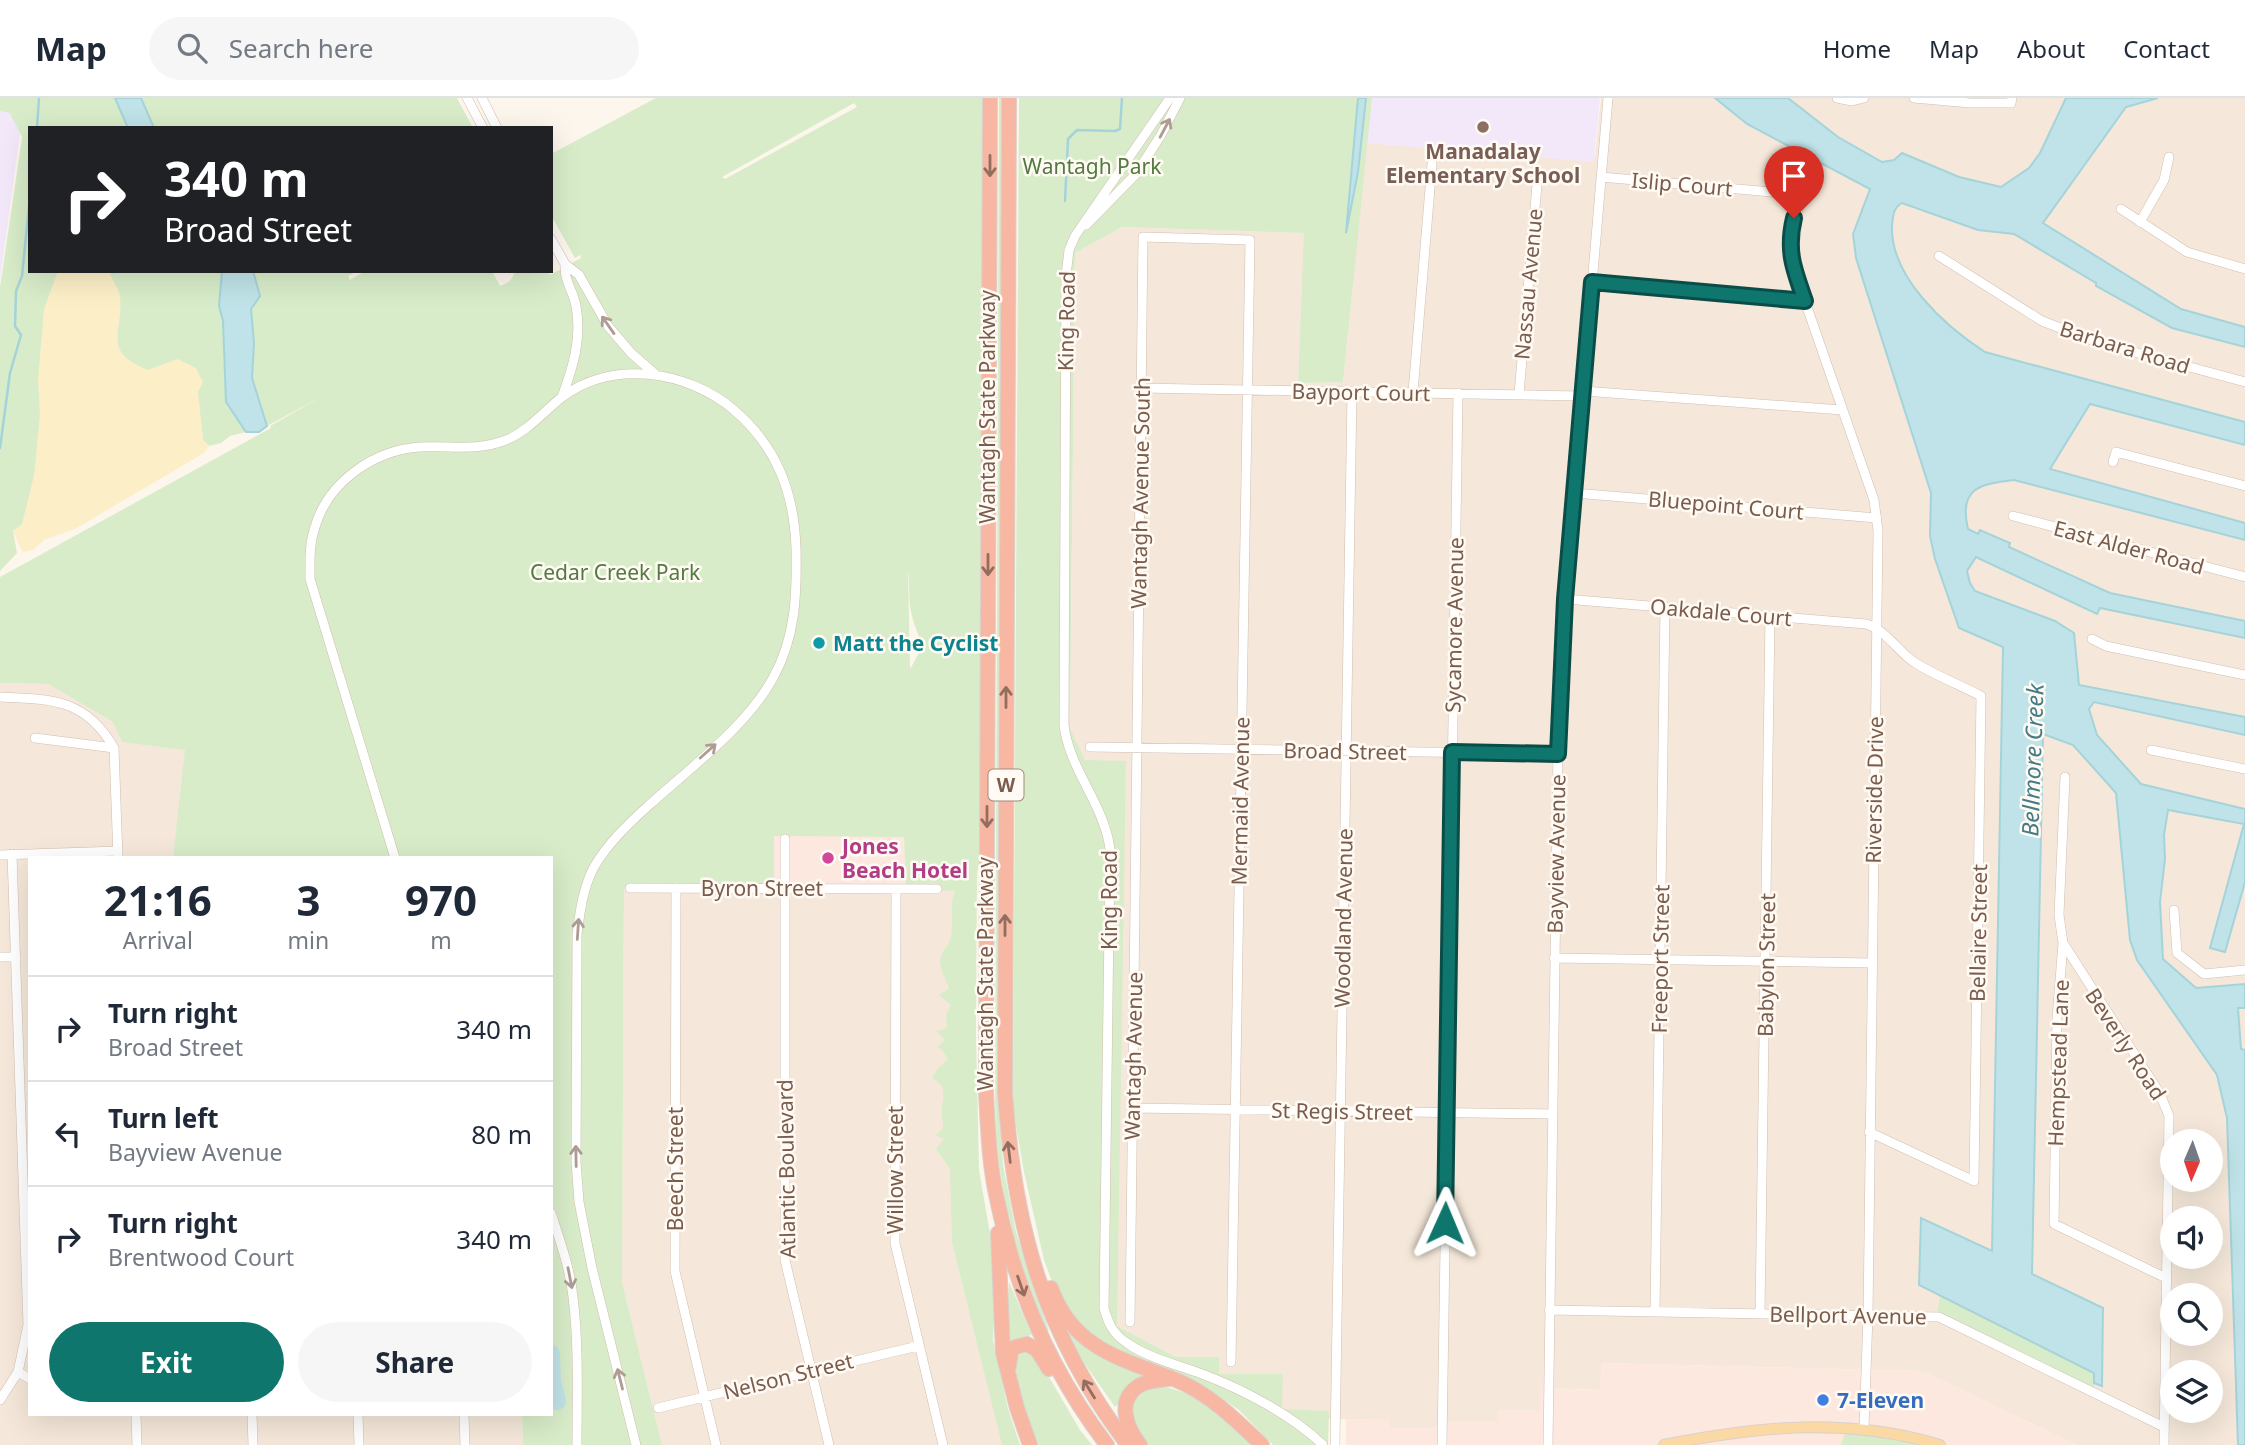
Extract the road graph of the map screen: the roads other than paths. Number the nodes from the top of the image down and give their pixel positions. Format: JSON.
{"nodes":[{"id":1,"x":467,"y":98,"type":"edge"},
{"id":2,"x":482,"y":98,"type":"edge"},
{"id":3,"x":990,"y":98,"type":"edge"},
{"id":4,"x":1009,"y":98,"type":"edge"},
{"id":5,"x":1170,"y":98,"type":"edge"},
{"id":6,"x":1180,"y":98,"type":"edge"},
{"id":7,"x":1608,"y":98,"type":"edge"},
{"id":8,"x":1837,"y":98,"type":"edge"},
{"id":9,"x":1864,"y":98,"type":"edge"},
{"id":10,"x":1914,"y":98,"type":"edge"},
{"id":11,"x":2012,"y":98,"type":"edge"},
{"id":12,"x":483,"y":126,"type":"edge"},
{"id":13,"x":496,"y":126,"type":"edge"},
{"id":14,"x":2169,"y":157,"type":"dead end"},
{"id":15,"x":1432,"y":164,"type":"dead end"},
{"id":16,"x":1817,"y":171,"type":"dead end"},
{"id":17,"x":1538,"y":173,"type":"dead end"},
{"id":18,"x":1601,"y":177,"type":"junction"},
{"id":19,"x":1805,"y":195,"type":"junction"},
{"id":20,"x":2121,"y":209,"type":"dead end"},
{"id":21,"x":2140,"y":222,"type":"junction"},
{"id":22,"x":1075,"y":236,"type":"junction"},
{"id":23,"x":1143,"y":237,"type":"joint"},
{"id":24,"x":553,"y":243,"type":"edge"},
{"id":25,"x":1939,"y":256,"type":"dead end"},
{"id":26,"x":565,"y":264,"type":"junction"},
{"id":27,"x":2245,"y":269,"type":"edge"},
{"id":28,"x":1592,"y":282,"type":"junction"},
{"id":29,"x":1805,"y":301,"type":"junction"},
{"id":30,"x":655,"y":374,"type":"junction"},
{"id":31,"x":2245,"y":382,"type":"edge"},
{"id":32,"x":1141,"y":388,"type":"junction"},
{"id":33,"x":1247,"y":389,"type":"junction"},
{"id":34,"x":1352,"y":391,"type":"junction"},
{"id":35,"x":1413,"y":392,"type":"junction"},
{"id":36,"x":1458,"y":393,"type":"junction"},
{"id":37,"x":1519,"y":394,"type":"junction"},
{"id":38,"x":1582,"y":394,"type":"junction"},
{"id":39,"x":562,"y":397,"type":"junction"},
{"id":40,"x":1842,"y":410,"type":"junction"},
{"id":41,"x":2113,"y":462,"type":"dead end"},
{"id":42,"x":2245,"y":486,"type":"edge"},
{"id":43,"x":1574,"y":493,"type":"junction"},
{"id":44,"x":2013,"y":516,"type":"dead end"},
{"id":45,"x":1877,"y":518,"type":"junction"},
{"id":46,"x":2245,"y":578,"type":"edge"},
{"id":47,"x":1565,"y":599,"type":"junction"},
{"id":48,"x":1665,"y":607,"type":"junction"},
{"id":49,"x":1770,"y":616,"type":"junction"},
{"id":50,"x":1877,"y":627,"type":"junction"},
{"id":51,"x":2092,"y":639,"type":"dead end"},
{"id":52,"x":2245,"y":675,"type":"edge"},
{"id":53,"x":0,"y":696,"type":"edge"},
{"id":54,"x":35,"y":738,"type":"dead end"},
{"id":55,"x":1090,"y":747,"type":"dead end"},
{"id":56,"x":114,"y":748,"type":"junction"},
{"id":57,"x":1137,"y":748,"type":"junction"},
{"id":58,"x":1241,"y":749,"type":"junction"},
{"id":59,"x":2151,"y":750,"type":"dead end"},
{"id":60,"x":1346,"y":751,"type":"junction"},
{"id":61,"x":1452,"y":752,"type":"junction"},
{"id":62,"x":1558,"y":754,"type":"junction"},
{"id":63,"x":2245,"y":769,"type":"edge"},
{"id":64,"x":2065,"y":777,"type":"dead end"},
{"id":65,"x":785,"y":839,"type":"dead end"},
{"id":66,"x":12,"y":854,"type":"junction"},
{"id":67,"x":118,"y":854,"type":"edge"},
{"id":68,"x":0,"y":855,"type":"edge"},
{"id":69,"x":395,"y":856,"type":"edge"},
{"id":70,"x":630,"y":888,"type":"dead end"},
{"id":71,"x":676,"y":888,"type":"junction"},
{"id":72,"x":785,"y":888,"type":"junction"},
{"id":73,"x":896,"y":889,"type":"junction"},
{"id":74,"x":937,"y":889,"type":"dead end"},
{"id":75,"x":2174,"y":910,"type":"dead end"},
{"id":76,"x":2063,"y":943,"type":"junction"},
{"id":77,"x":0,"y":957,"type":"edge"},
{"id":78,"x":16,"y":957,"type":"junction"},
{"id":79,"x":1555,"y":958,"type":"junction"},
{"id":80,"x":1660,"y":961,"type":"junction"},
{"id":81,"x":1766,"y":962,"type":"junction"},
{"id":82,"x":1872,"y":963,"type":"junction"},
{"id":83,"x":2245,"y":970,"type":"edge"},
{"id":84,"x":1132,"y":1108,"type":"junction"},
{"id":85,"x":1234,"y":1109,"type":"junction"},
{"id":86,"x":1339,"y":1111,"type":"junction"},
{"id":87,"x":1447,"y":1112,"type":"junction"},
{"id":88,"x":1552,"y":1114,"type":"junction"},
{"id":89,"x":1869,"y":1132,"type":"junction"},
{"id":90,"x":1015,"y":1192,"type":"junction"},
{"id":91,"x":996,"y":1197,"type":"junction"},
{"id":92,"x":553,"y":1219,"type":"edge"},
{"id":93,"x":2166,"y":1278,"type":"junction"},
{"id":94,"x":1549,"y":1310,"type":"junction"},
{"id":95,"x":1656,"y":1311,"type":"junction"},
{"id":96,"x":1760,"y":1313,"type":"junction"},
{"id":97,"x":1868,"y":1315,"type":"junction"},
{"id":98,"x":1130,"y":1322,"type":"dead end"},
{"id":99,"x":918,"y":1346,"type":"junction"},
{"id":100,"x":1231,"y":1362,"type":"dead end"},
{"id":101,"x":811,"y":1370,"type":"junction"},
{"id":102,"x":18,"y":1372,"type":"junction"},
{"id":103,"x":28,"y":1378,"type":"edge"},
{"id":104,"x":1008,"y":1378,"type":"junction"},
{"id":105,"x":1168,"y":1378,"type":"junction"},
{"id":106,"x":704,"y":1397,"type":"junction"},
{"id":107,"x":0,"y":1400,"type":"edge"},
{"id":108,"x":658,"y":1408,"type":"dead end"},
{"id":109,"x":136,"y":1416,"type":"edge"},
{"id":110,"x":252,"y":1416,"type":"edge"},
{"id":111,"x":358,"y":1416,"type":"edge"},
{"id":112,"x":464,"y":1416,"type":"edge"},
{"id":113,"x":2164,"y":1427,"type":"junction"},
{"id":114,"x":1864,"y":1429,"type":"junction"},
{"id":115,"x":1706,"y":1441,"type":"edge"},
{"id":116,"x":137,"y":1445,"type":"edge"},
{"id":117,"x":253,"y":1445,"type":"edge"},
{"id":118,"x":359,"y":1445,"type":"edge"},
{"id":119,"x":465,"y":1445,"type":"edge"},
{"id":120,"x":577,"y":1445,"type":"edge"},
{"id":121,"x":636,"y":1445,"type":"edge"},
{"id":122,"x":716,"y":1445,"type":"edge"},
{"id":123,"x":830,"y":1445,"type":"edge"},
{"id":124,"x":943,"y":1445,"type":"edge"},
{"id":125,"x":1030,"y":1445,"type":"edge"},
{"id":126,"x":1107,"y":1445,"type":"edge"},
{"id":127,"x":1128,"y":1445,"type":"edge"},
{"id":128,"x":1140,"y":1445,"type":"edge"},
{"id":129,"x":1262,"y":1445,"type":"edge"},
{"id":130,"x":1323,"y":1445,"type":"edge"},
{"id":131,"x":1335,"y":1445,"type":"edge"},
{"id":132,"x":1442,"y":1445,"type":"edge"},
{"id":133,"x":1548,"y":1445,"type":"edge"},
{"id":134,"x":1664,"y":1445,"type":"edge"},
{"id":135,"x":1940,"y":1445,"type":"edge"},
{"id":136,"x":2164,"y":1445,"type":"edge"}],
"edges":[{"from":1,"to":12,"type":"street"},
{"from":2,"to":13,"type":"street"},
{"from":3,"to":91,"type":"highway","name":"Wantagh State Parkway","number":"W","one_way":true},
{"from":90,"to":4,"type":"highway","name":"Wantagh State Parkway","number":"W","one_way":true},
{"from":5,"to":22,"type":"street","name":"King Road"},
{"from":22,"to":6,"type":"street","one_way":true},
{"from":7,"to":18,"type":"street","name":"Bayview Avenue"},
{"from":8,"to":9,"type":"street"},
{"from":10,"to":11,"type":"street"},
{"from":14,"to":21,"type":"street"},
{"from":15,"to":35,"type":"street"},
{"from":16,"to":19,"type":"street","name":"Riverside Drive"},
{"from":17,"to":37,"type":"street","name":"Nassau Avenue"},
{"from":18,"to":19,"type":"street","name":"Islip Court"},
{"from":18,"to":28,"type":"street","name":"Bayview Avenue"},
{"from":19,"to":29,"type":"street","name":"Riverside Drive"},
{"from":20,"to":21,"type":"street"},
{"from":21,"to":27,"type":"street"},
{"from":22,"to":130,"type":"street","name":"King Road"},
{"from":23,"to":32,"type":"street","name":"Wantagh Avenue South"},
{"from":23,"to":33,"type":"street","name":"Mermaid Avenue"},
{"from":24,"to":26,"type":"street"},
{"from":25,"to":31,"type":"street","name":"Barbara Road"},
{"from":30,"to":26,"type":"street","one_way":true},
{"from":26,"to":39,"type":"street"},
{"from":28,"to":29,"type":"street"},
{"from":28,"to":38,"type":"street","name":"Bayview Avenue"},
{"from":29,"to":40,"type":"street","name":"Riverside Drive"},
{"from":30,"to":39,"type":"street"},
{"from":121,"to":30,"type":"street","one_way":true},
{"from":32,"to":33,"type":"street","name":"Bayport Court"},
{"from":32,"to":57,"type":"street","name":"Wantagh Avenue South"},
{"from":33,"to":34,"type":"street","name":"Bayport Court"},
{"from":33,"to":58,"type":"street","name":"Mermaid Avenue"},
{"from":34,"to":35,"type":"street","name":"Bayport Court"},
{"from":34,"to":60,"type":"street","name":"Woodland Avenue"},
{"from":35,"to":36,"type":"street","name":"Bayport Court"},
{"from":36,"to":37,"type":"street","name":"Bayport Court"},
{"from":36,"to":61,"type":"street","name":"Sycamore Avenue"},
{"from":37,"to":38,"type":"street","name":"Bayport Court"},
{"from":38,"to":40,"type":"street","name":"Bayport Court"},
{"from":38,"to":43,"type":"street","name":"Bayview Avenue"},
{"from":39,"to":69,"type":"street"},
{"from":40,"to":45,"type":"street","name":"Riverside Drive"},
{"from":41,"to":42,"type":"street"},
{"from":43,"to":45,"type":"street","name":"Bluepoint Court"},
{"from":43,"to":47,"type":"street","name":"Bayview Avenue"},
{"from":44,"to":46,"type":"street","name":"East Alder Road"},
{"from":45,"to":50,"type":"street","name":"Riverside Drive"},
{"from":47,"to":48,"type":"street","name":"Oakdale Court"},
{"from":47,"to":62,"type":"street","name":"Bayview Avenue"},
{"from":48,"to":49,"type":"street","name":"Oakdale Court"},
{"from":48,"to":80,"type":"street","name":"Freeport Street"},
{"from":49,"to":50,"type":"street","name":"Oakdale Court"},
{"from":49,"to":81,"type":"street","name":"Babylon Street"},
{"from":50,"to":82,"type":"street","name":"Riverside Drive"},
{"from":50,"to":89,"type":"street","name":"Bellaire Street"},
{"from":51,"to":52,"type":"street"},
{"from":53,"to":56,"type":"street"},
{"from":54,"to":56,"type":"street"},
{"from":55,"to":57,"type":"street","name":"Broad Street"},
{"from":56,"to":67,"type":"street"},
{"from":57,"to":58,"type":"street","name":"Broad Street"},
{"from":57,"to":84,"type":"street","name":"Wantagh Avenue"},
{"from":58,"to":60,"type":"street","name":"Broad Street"},
{"from":58,"to":85,"type":"street","name":"Mermaid Avenue"},
{"from":59,"to":63,"type":"street"},
{"from":60,"to":61,"type":"street","name":"Broad Street"},
{"from":60,"to":86,"type":"street","name":"Woodland Avenue"},
{"from":61,"to":62,"type":"street","name":"Broad Street"},
{"from":61,"to":87,"type":"street","name":"Sycamore Avenue"},
{"from":62,"to":79,"type":"street","name":"Bayview Avenue"},
{"from":64,"to":76,"type":"street","name":"Hempstead Lane"},
{"from":65,"to":72,"type":"street","name":"Atlantic Boulevard"},
{"from":66,"to":67,"type":"street"},
{"from":66,"to":68,"type":"street"},
{"from":66,"to":78,"type":"street"},
{"from":70,"to":71,"type":"street","name":"Byron Street"},
{"from":71,"to":72,"type":"street","name":"Byron Street"},
{"from":71,"to":106,"type":"street","name":"Beech Street"},
{"from":72,"to":73,"type":"street","name":"Byron Street"},
{"from":72,"to":101,"type":"street","name":"Atlantic Boulevard"},
{"from":73,"to":74,"type":"street","name":"Byron Street"},
{"from":73,"to":99,"type":"street","name":"Willow Street"},
{"from":75,"to":83,"type":"street"},
{"from":76,"to":93,"type":"street","name":"Beverly Road"},
{"from":76,"to":93,"type":"street","name":"Hempstead Lane"},
{"from":77,"to":78,"type":"street"},
{"from":78,"to":102,"type":"street"},
{"from":79,"to":80,"type":"street"},
{"from":79,"to":88,"type":"street","name":"Bayview Avenue"},
{"from":80,"to":81,"type":"street"},
{"from":80,"to":95,"type":"street","name":"Freeport Street"},
{"from":81,"to":82,"type":"street"},
{"from":81,"to":96,"type":"street","name":"Babylon Street"},
{"from":82,"to":89,"type":"street","name":"Riverside Drive"},
{"from":84,"to":85,"type":"street","name":"St Regis Street"},
{"from":84,"to":98,"type":"street","name":"Wantagh Avenue"},
{"from":85,"to":86,"type":"street","name":"St Regis Street"},
{"from":85,"to":100,"type":"street","name":"Mermaid Avenue"},
{"from":86,"to":87,"type":"street","name":"St Regis Street"},
{"from":86,"to":131,"type":"street","name":"Woodland Avenue"},
{"from":87,"to":88,"type":"street","name":"St Regis Street"},
{"from":87,"to":132,"type":"street","name":"Sycamore Avenue"},
{"from":88,"to":94,"type":"street","name":"Bayview Avenue"},
{"from":89,"to":97,"type":"street","name":"Riverside Drive"},
{"from":90,"to":105,"type":"highway"},
{"from":127,"to":90,"type":"highway","name":"Wantagh State Parkway","number":"W","one_way":true},
{"from":91,"to":104,"type":"highway"},
{"from":91,"to":126,"type":"highway","name":"Wantagh State Parkway","number":"W","one_way":true},
{"from":92,"to":120,"type":"street","one_way":true},
{"from":93,"to":113,"type":"street","name":"Beverly Road"},
{"from":94,"to":95,"type":"street","name":"Bellport Avenue"},
{"from":94,"to":133,"type":"street","name":"Bayview Avenue"},
{"from":95,"to":96,"type":"street","name":"Bellport Avenue"},
{"from":96,"to":97,"type":"street","name":"Bellport Avenue"},
{"from":97,"to":113,"type":"street","name":"Bellport Avenue"},
{"from":97,"to":114,"type":"street","name":"Riverside Drive"},
{"from":99,"to":101,"type":"street","name":"Nelson Street"},
{"from":99,"to":124,"type":"street","name":"Willow Street"},
{"from":101,"to":106,"type":"street","name":"Nelson Street"},
{"from":101,"to":123,"type":"street","name":"Atlantic Boulevard"},
{"from":102,"to":103,"type":"street"},
{"from":102,"to":107,"type":"street"},
{"from":104,"to":125,"type":"highway"},
{"from":104,"to":126,"type":"highway"},
{"from":105,"to":128,"type":"highway"},
{"from":105,"to":129,"type":"highway"},
{"from":106,"to":108,"type":"street","name":"Nelson Street"},
{"from":106,"to":122,"type":"street","name":"Beech Street"},
{"from":109,"to":116,"type":"street"},
{"from":110,"to":117,"type":"street"},
{"from":111,"to":118,"type":"street"},
{"from":112,"to":119,"type":"street"},
{"from":113,"to":136,"type":"street","name":"Beverly Road"},
{"from":114,"to":115,"type":"main road"},
{"from":114,"to":135,"type":"main road"},
{"from":115,"to":134,"type":"main road"}]}
